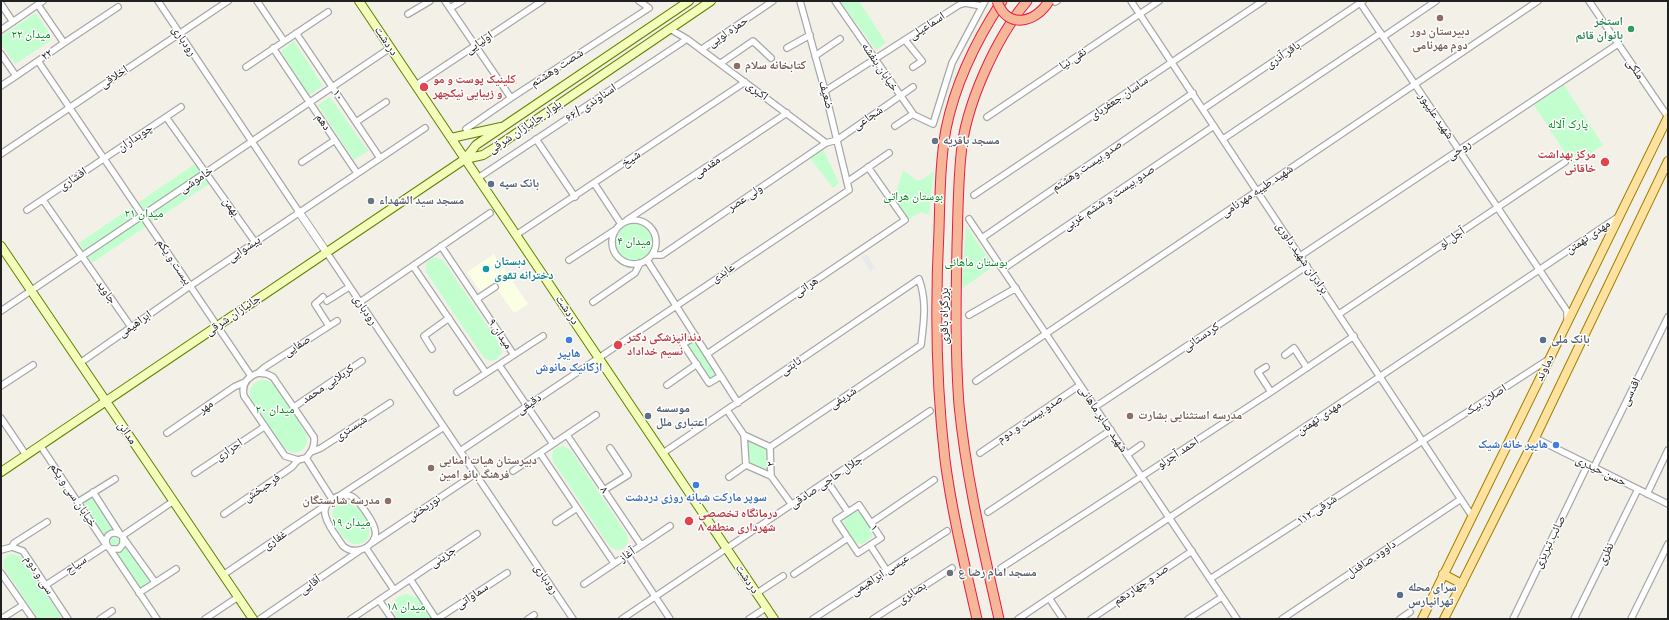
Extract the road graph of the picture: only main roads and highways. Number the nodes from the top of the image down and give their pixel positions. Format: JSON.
{"nodes":[{"id":1,"x":359,"y":1,"type":"edge"},
{"id":2,"x":689,"y":1,"type":"edge"},
{"id":3,"x":711,"y":1,"type":"edge"},
{"id":4,"x":997,"y":1,"type":"edge"},
{"id":5,"x":1002,"y":1,"type":"edge"},
{"id":6,"x":1027,"y":1,"type":"edge"},
{"id":7,"x":1054,"y":1,"type":"edge"},
{"id":8,"x":1668,"y":117,"type":"edge"},
{"id":9,"x":504,"y":127,"type":"junction"},
{"id":10,"x":451,"y":138,"type":"junction"},
{"id":11,"x":465,"y":159,"type":"junction"},
{"id":12,"x":1668,"y":161,"type":"edge"},
{"id":13,"x":1,"y":246,"type":"edge"},
{"id":14,"x":106,"y":401,"type":"junction"},
{"id":15,"x":1,"y":472,"type":"edge"},
{"id":16,"x":1444,"y":574,"type":"junction"},
{"id":17,"x":1462,"y":584,"type":"junction"},
{"id":18,"x":252,"y":619,"type":"edge"},
{"id":19,"x":774,"y":619,"type":"edge"},
{"id":20,"x":977,"y":619,"type":"edge"},
{"id":21,"x":999,"y":619,"type":"edge"},
{"id":22,"x":1422,"y":619,"type":"edge"},
{"id":23,"x":1444,"y":619,"type":"edge"}],
"edges":[{"from":1,"to":10,"type":"main road","name":"دردشت"},
{"from":2,"to":9,"type":"main road","name":"بلوار جانبازان شرقی"},
{"from":3,"to":11,"type":"main road","name":"بلوار جانبازان شرقی"},
{"from":4,"to":7,"type":"highway","bridge":true},
{"from":5,"to":20,"type":"highway","name":"بزرگراه باقری"},
{"from":6,"to":21,"type":"highway","name":"بزرگراه باقری"},
{"from":8,"to":16,"type":"main road","name":"دماوند"},
{"from":9,"to":10,"type":"main road"},
{"from":9,"to":11,"type":"main road","name":"بلوار جانبازان شرقی"},
{"from":10,"to":11,"type":"main road","name":"دردشت"},
{"from":11,"to":14,"type":"main road","name":"جانبازان شرقی"},
{"from":11,"to":19,"type":"main road","name":"دردشت"},
{"from":12,"to":17,"type":"main road","name":"دماوند"},
{"from":13,"to":14,"type":"main road","name":"مدائن"},
{"from":14,"to":15,"type":"main road","name":"جانبازان شرقی"},
{"from":14,"to":18,"type":"main road","name":"مدائن"},
{"from":16,"to":17,"type":"main road"},
{"from":16,"to":22,"type":"main road","name":"دماوند"},
{"from":17,"to":23,"type":"main road","name":"دماوند"}]}
